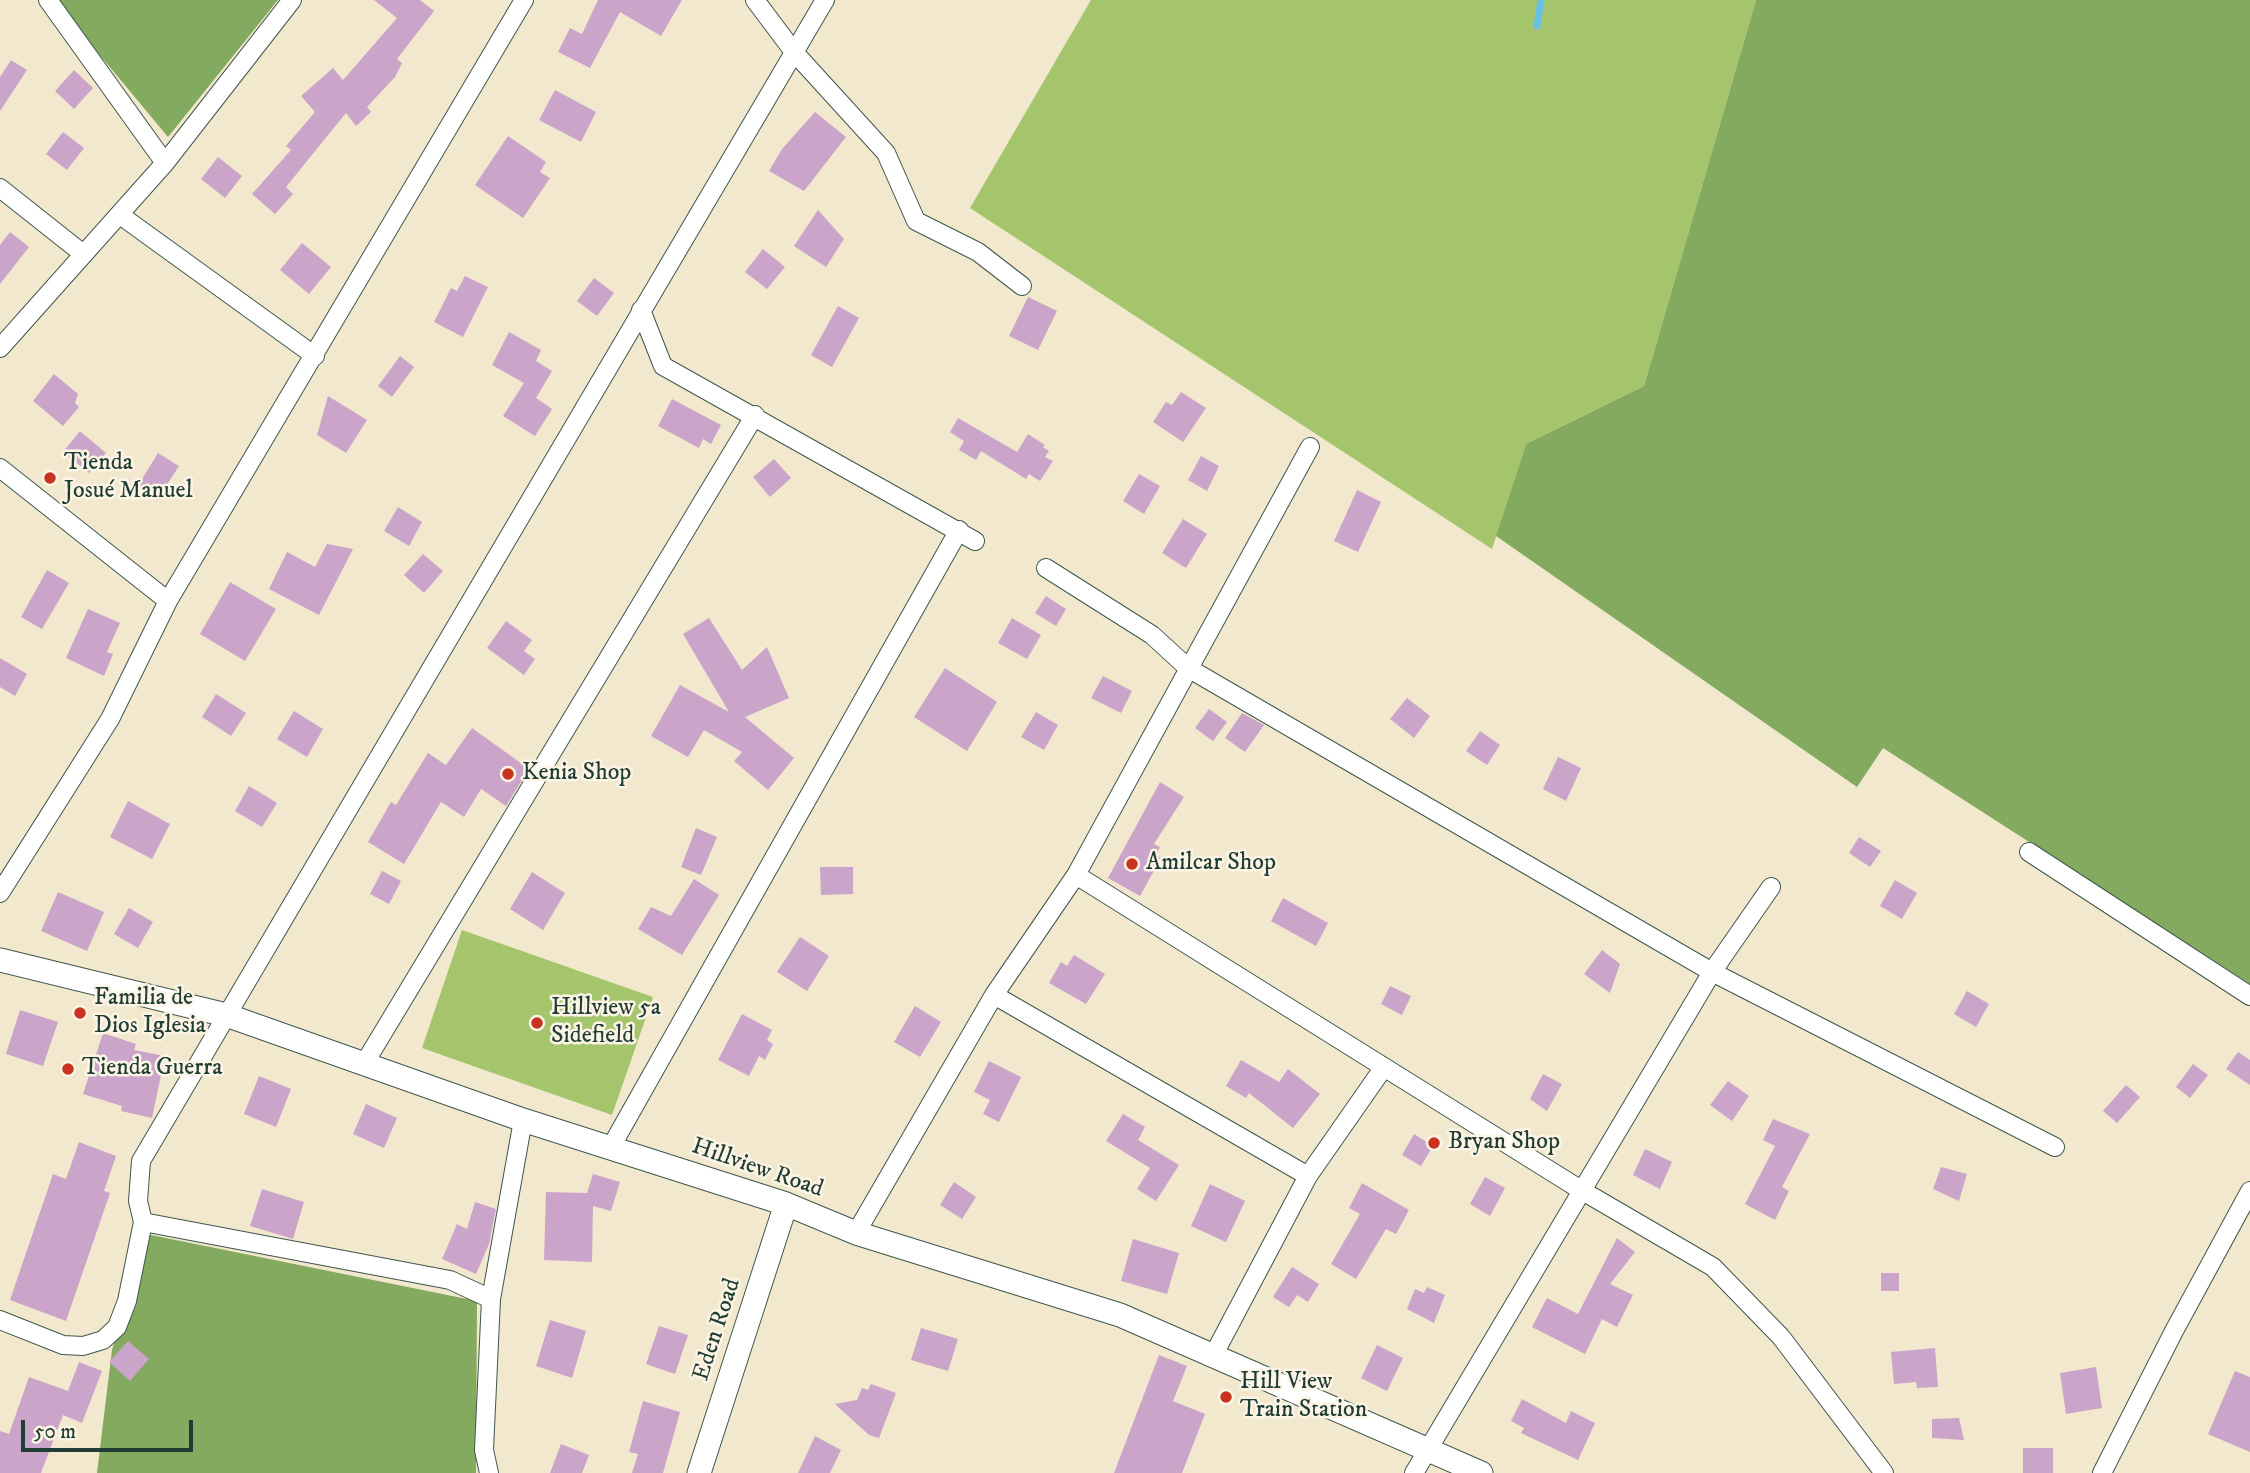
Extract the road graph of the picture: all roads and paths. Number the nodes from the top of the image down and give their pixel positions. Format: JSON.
{"nodes":[{"id":1,"x":48,"y":0,"type":"edge"},
{"id":2,"x":292,"y":0,"type":"edge"},
{"id":3,"x":524,"y":0,"type":"edge"},
{"id":4,"x":755,"y":0,"type":"edge"},
{"id":5,"x":825,"y":0,"type":"edge"},
{"id":6,"x":794,"y":52,"type":"junction"},
{"id":7,"x":165,"y":163,"type":"junction"},
{"id":8,"x":0,"y":188,"type":"edge"},
{"id":9,"x":120,"y":215,"type":"junction"},
{"id":10,"x":82,"y":253,"type":"junction"},
{"id":11,"x":1022,"y":286,"type":"dead end"},
{"id":12,"x":641,"y":310,"type":"junction"},
{"id":13,"x":0,"y":348,"type":"edge"},
{"id":14,"x":315,"y":356,"type":"junction"},
{"id":15,"x":755,"y":415,"type":"junction"},
{"id":16,"x":1310,"y":447,"type":"dead end"},
{"id":17,"x":0,"y":468,"type":"edge"},
{"id":18,"x":959,"y":530,"type":"junction"},
{"id":19,"x":975,"y":541,"type":"dead end"},
{"id":20,"x":1046,"y":568,"type":"dead end"},
{"id":21,"x":169,"y":601,"type":"junction"},
{"id":22,"x":1188,"y":667,"type":"junction"},
{"id":23,"x":2029,"y":852,"type":"dead end"},
{"id":24,"x":1076,"y":874,"type":"junction"},
{"id":25,"x":1771,"y":887,"type":"dead end"},
{"id":26,"x":0,"y":893,"type":"edge"},
{"id":27,"x":0,"y":960,"type":"edge"},
{"id":28,"x":1712,"y":972,"type":"junction"},
{"id":29,"x":994,"y":995,"type":"junction"},
{"id":30,"x":2250,"y":996,"type":"edge"},
{"id":31,"x":226,"y":1015,"type":"junction"},
{"id":32,"x":364,"y":1064,"type":"junction"},
{"id":33,"x":1384,"y":1067,"type":"junction"},
{"id":34,"x":523,"y":1120,"type":"junction"},
{"id":35,"x":611,"y":1147,"type":"junction"},
{"id":36,"x":2055,"y":1147,"type":"dead end"},
{"id":37,"x":1308,"y":1176,"type":"junction"},
{"id":38,"x":1581,"y":1189,"type":"junction"},
{"id":39,"x":2250,"y":1191,"type":"edge"},
{"id":40,"x":786,"y":1204,"type":"junction"},
{"id":41,"x":143,"y":1222,"type":"junction"},
{"id":42,"x":856,"y":1233,"type":"junction"},
{"id":43,"x":491,"y":1299,"type":"junction"},
{"id":44,"x":0,"y":1320,"type":"edge"},
{"id":45,"x":1213,"y":1356,"type":"junction"},
{"id":46,"x":1427,"y":1452,"type":"junction"},
{"id":47,"x":489,"y":1473,"type":"edge"},
{"id":48,"x":699,"y":1473,"type":"edge"},
{"id":49,"x":1414,"y":1473,"type":"edge"},
{"id":50,"x":1481,"y":1473,"type":"edge"},
{"id":51,"x":1884,"y":1473,"type":"edge"},
{"id":52,"x":2102,"y":1473,"type":"edge"}],
"edges":[{"from":1,"to":7,"type":"street"},
{"from":2,"to":7,"type":"street"},
{"from":3,"to":14,"type":"street"},
{"from":4,"to":6,"type":"street"},
{"from":5,"to":6,"type":"street"},
{"from":6,"to":11,"type":"street"},
{"from":6,"to":12,"type":"street"},
{"from":7,"to":9,"type":"street"},
{"from":8,"to":10,"type":"street"},
{"from":9,"to":10,"type":"street"},
{"from":9,"to":14,"type":"street"},
{"from":10,"to":13,"type":"street"},
{"from":12,"to":15,"type":"street"},
{"from":12,"to":31,"type":"street"},
{"from":14,"to":21,"type":"street"},
{"from":15,"to":18,"type":"street"},
{"from":15,"to":32,"type":"street"},
{"from":16,"to":22,"type":"street"},
{"from":17,"to":21,"type":"street"},
{"from":18,"to":19,"type":"street"},
{"from":18,"to":35,"type":"street"},
{"from":20,"to":22,"type":"street"},
{"from":21,"to":26,"type":"street"},
{"from":22,"to":24,"type":"street"},
{"from":22,"to":28,"type":"street"},
{"from":23,"to":30,"type":"street"},
{"from":24,"to":29,"type":"street"},
{"from":24,"to":33,"type":"street"},
{"from":25,"to":28,"type":"street"},
{"from":27,"to":31,"type":"street","name":"Hillview Road"},
{"from":28,"to":36,"type":"street"},
{"from":28,"to":38,"type":"street"},
{"from":29,"to":37,"type":"street"},
{"from":29,"to":42,"type":"street"},
{"from":31,"to":32,"type":"street","name":"Hillview Road"},
{"from":31,"to":41,"type":"street"},
{"from":32,"to":34,"type":"street","name":"Hillview Road"},
{"from":33,"to":37,"type":"street"},
{"from":33,"to":38,"type":"street"},
{"from":34,"to":35,"type":"street","name":"Hillview Road"},
{"from":34,"to":43,"type":"street"},
{"from":35,"to":40,"type":"street","name":"Hillview Road"},
{"from":37,"to":45,"type":"street"},
{"from":38,"to":46,"type":"street"},
{"from":38,"to":51,"type":"street"},
{"from":39,"to":52,"type":"street"},
{"from":40,"to":42,"type":"street","name":"Hillview Road"},
{"from":40,"to":48,"type":"street","name":"Eden Road"},
{"from":41,"to":43,"type":"street"},
{"from":41,"to":44,"type":"street"},
{"from":42,"to":45,"type":"street","name":"Hillview Road"},
{"from":43,"to":47,"type":"street"},
{"from":45,"to":46,"type":"street","name":"Hillview Road"},
{"from":46,"to":49,"type":"street"},
{"from":46,"to":50,"type":"street","name":"Hillview Road"}]}
